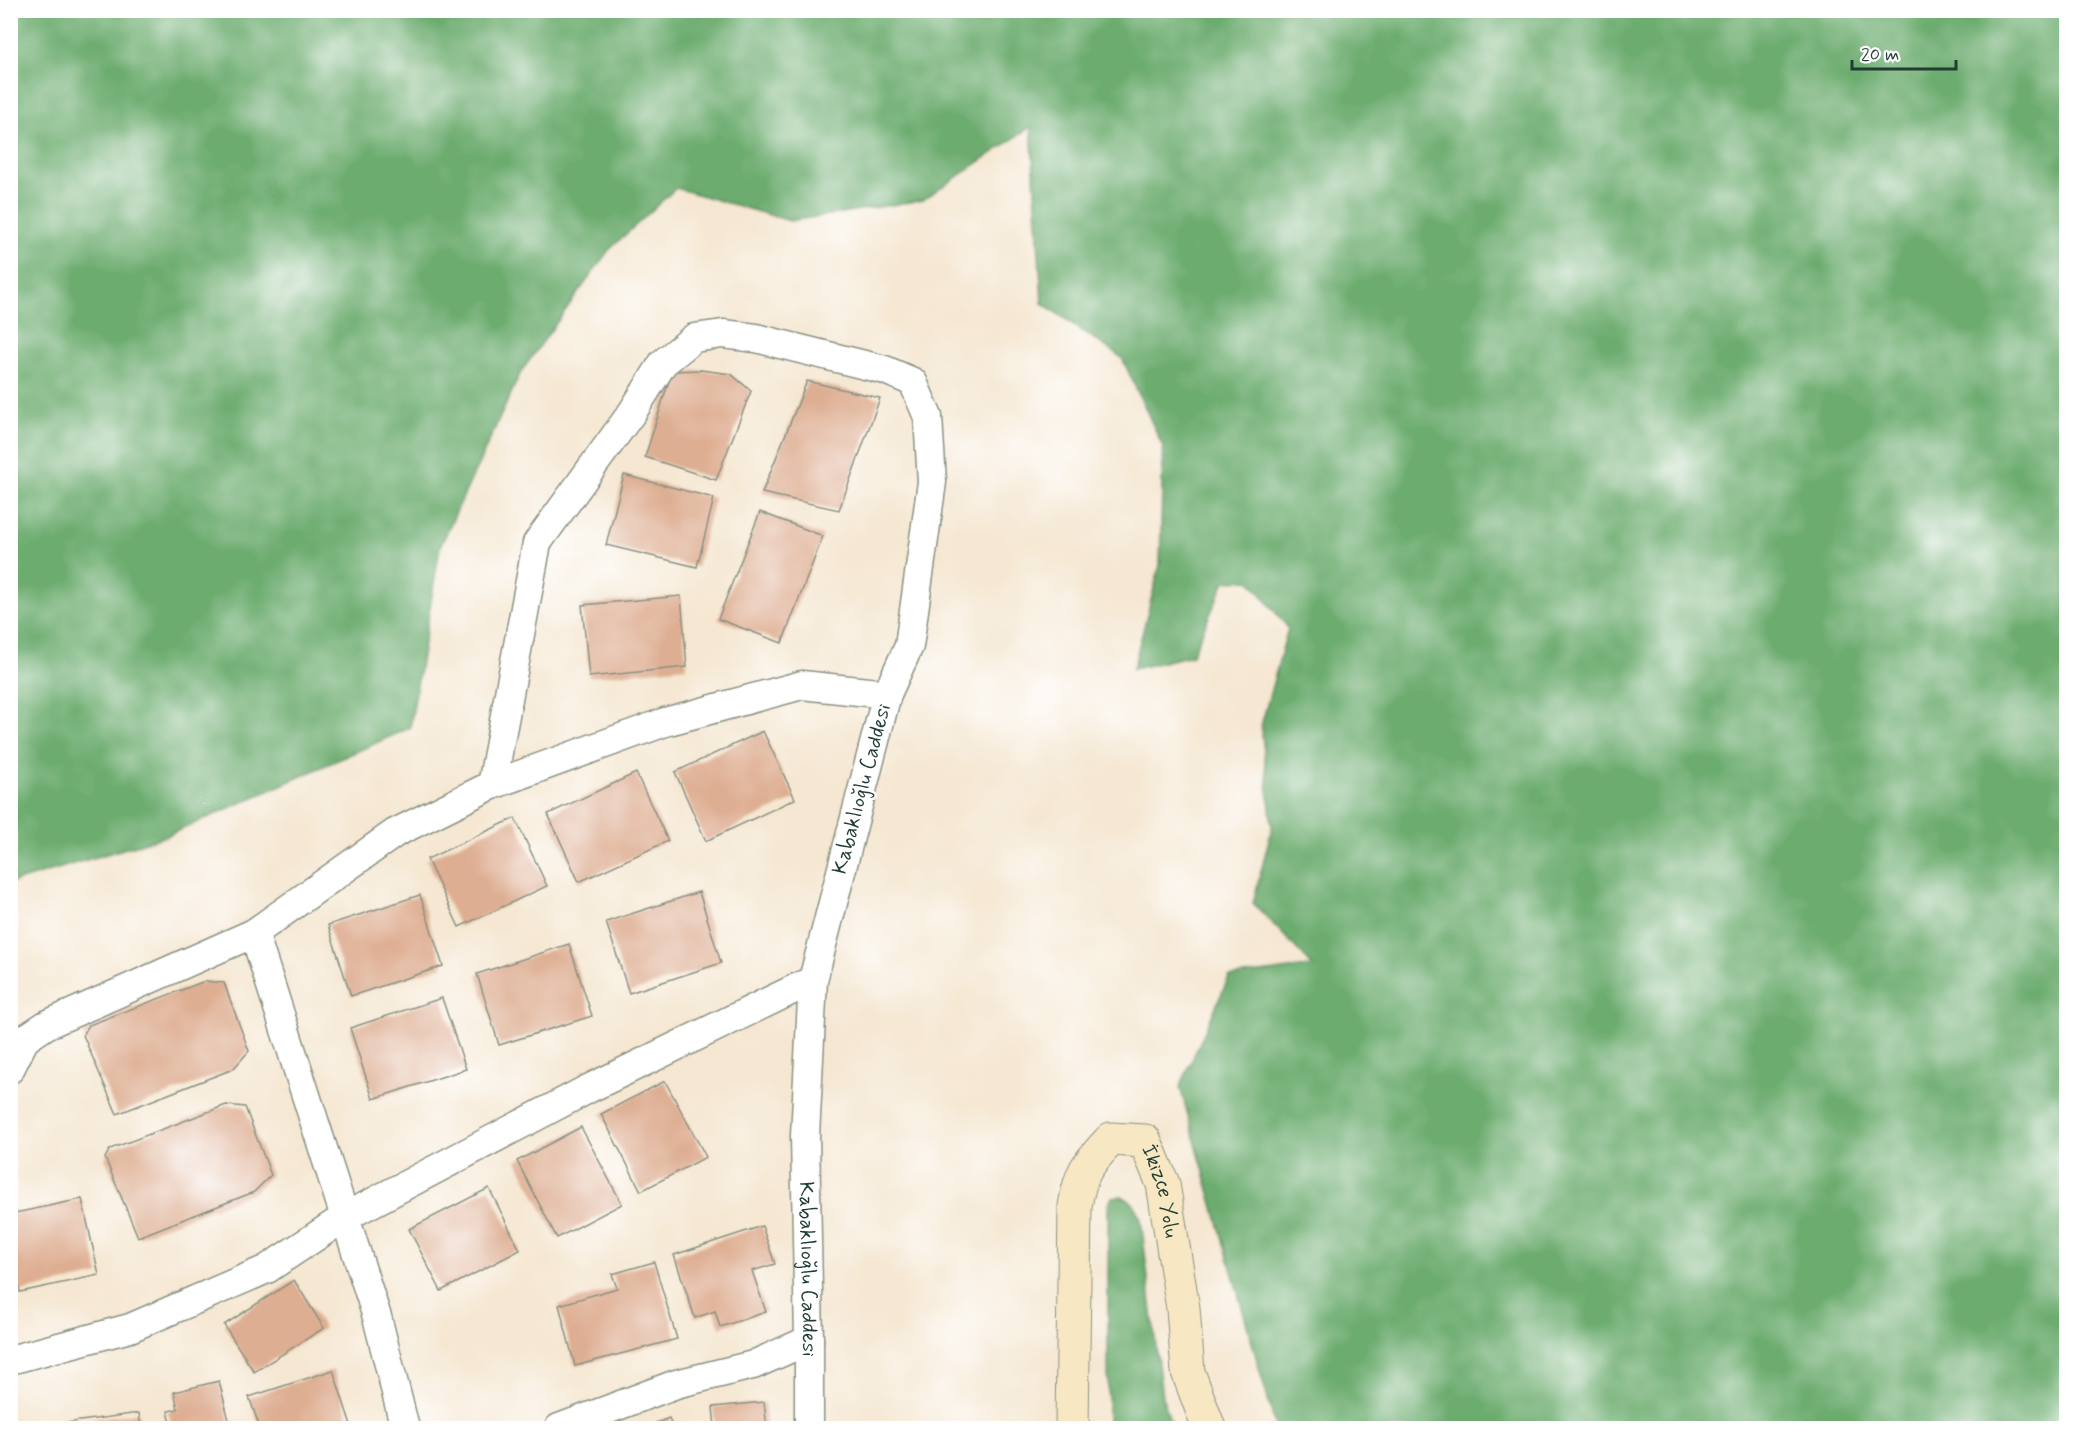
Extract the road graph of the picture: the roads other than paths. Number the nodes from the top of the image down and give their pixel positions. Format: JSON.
{"nodes":[{"id":1,"x":886,"y":694,"type":"junction"},
{"id":2,"x":492,"y":785,"type":"junction"},
{"id":3,"x":255,"y":933,"type":"junction"},
{"id":4,"x":813,"y":980,"type":"junction"},
{"id":5,"x":10,"y":1069,"type":"edge"},
{"id":6,"x":345,"y":1217,"type":"junction"},
{"id":7,"x":809,"y":1340,"type":"junction"},
{"id":8,"x":10,"y":1360,"type":"edge"},
{"id":9,"x":405,"y":1428,"type":"edge"},
{"id":10,"x":559,"y":1428,"type":"edge"},
{"id":11,"x":809,"y":1428,"type":"edge"},
{"id":12,"x":1072,"y":1428,"type":"edge"},
{"id":13,"x":1209,"y":1428,"type":"edge"}],
"edges":[{"from":1,"to":2,"type":"street"},
{"from":1,"to":2,"type":"street","name":"Kabaklıoğlu Caddesi"},
{"from":1,"to":4,"type":"street","name":"Kabaklıoğlu Caddesi"},
{"from":2,"to":3,"type":"street"},
{"from":3,"to":5,"type":"street"},
{"from":3,"to":6,"type":"street"},
{"from":4,"to":6,"type":"street"},
{"from":4,"to":7,"type":"street","name":"Kabaklıoğlu Caddesi"},
{"from":6,"to":8,"type":"street"},
{"from":6,"to":9,"type":"street"},
{"from":7,"to":10,"type":"street"},
{"from":7,"to":11,"type":"street","name":"Kabaklıoğlu Caddesi"},
{"from":12,"to":13,"type":"street","name":"İkizce Yolu"}]}
